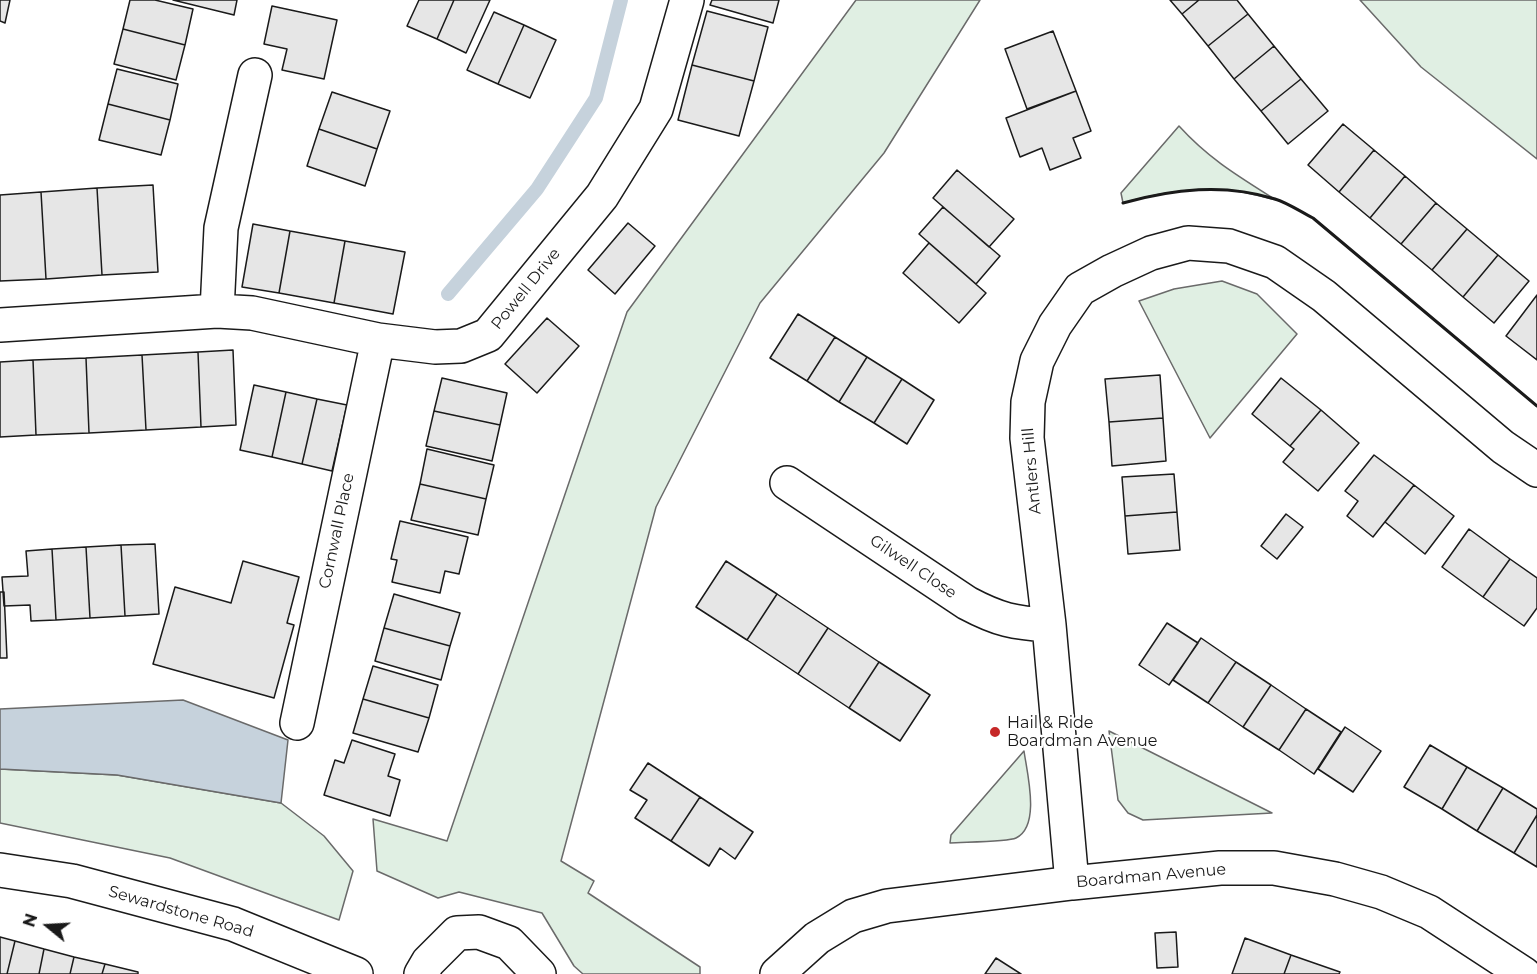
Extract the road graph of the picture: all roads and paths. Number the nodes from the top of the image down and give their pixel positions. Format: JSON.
{"nodes":[{"id":1,"x":687,"y":0,"type":"edge"},
{"id":2,"x":255,"y":75,"type":"dead end"},
{"id":3,"x":217,"y":311,"type":"junction"},
{"id":4,"x":0,"y":325,"type":"edge"},
{"id":5,"x":378,"y":340,"type":"junction"},
{"id":6,"x":1537,"y":471,"type":"edge"},
{"id":7,"x":787,"y":483,"type":"dead end"},
{"id":8,"x":1049,"y":625,"type":"junction"},
{"id":9,"x":297,"y":723,"type":"dead end"},
{"id":10,"x":0,"y":870,"type":"edge"},
{"id":11,"x":1072,"y":883,"type":"junction"},
{"id":12,"x":788,"y":970,"type":"edge"},
{"id":13,"x":356,"y":974,"type":"edge"},
{"id":14,"x":421,"y":974,"type":"edge"},
{"id":15,"x":539,"y":974,"type":"edge"},
{"id":16,"x":1524,"y":974,"type":"edge"}],
"edges":[{"from":1,"to":5,"type":"street","name":"Powell Drive"},
{"from":2,"to":3,"type":"street"},
{"from":3,"to":4,"type":"street","name":"Powell Drive"},
{"from":3,"to":5,"type":"street","name":"Powell Drive"},
{"from":5,"to":9,"type":"street","name":"Cornwall Place"},
{"from":6,"to":8,"type":"street","name":"Antlers Hill"},
{"from":7,"to":8,"type":"street","name":"Gilwell Close"},
{"from":8,"to":11,"type":"street","name":"Antlers Hill"},
{"from":10,"to":13,"type":"street","name":"Sewardstone Road"},
{"from":11,"to":12,"type":"street","name":"Boardman Avenue"},
{"from":11,"to":16,"type":"street","name":"Boardman Avenue"},
{"from":14,"to":15,"type":"street"}]}
